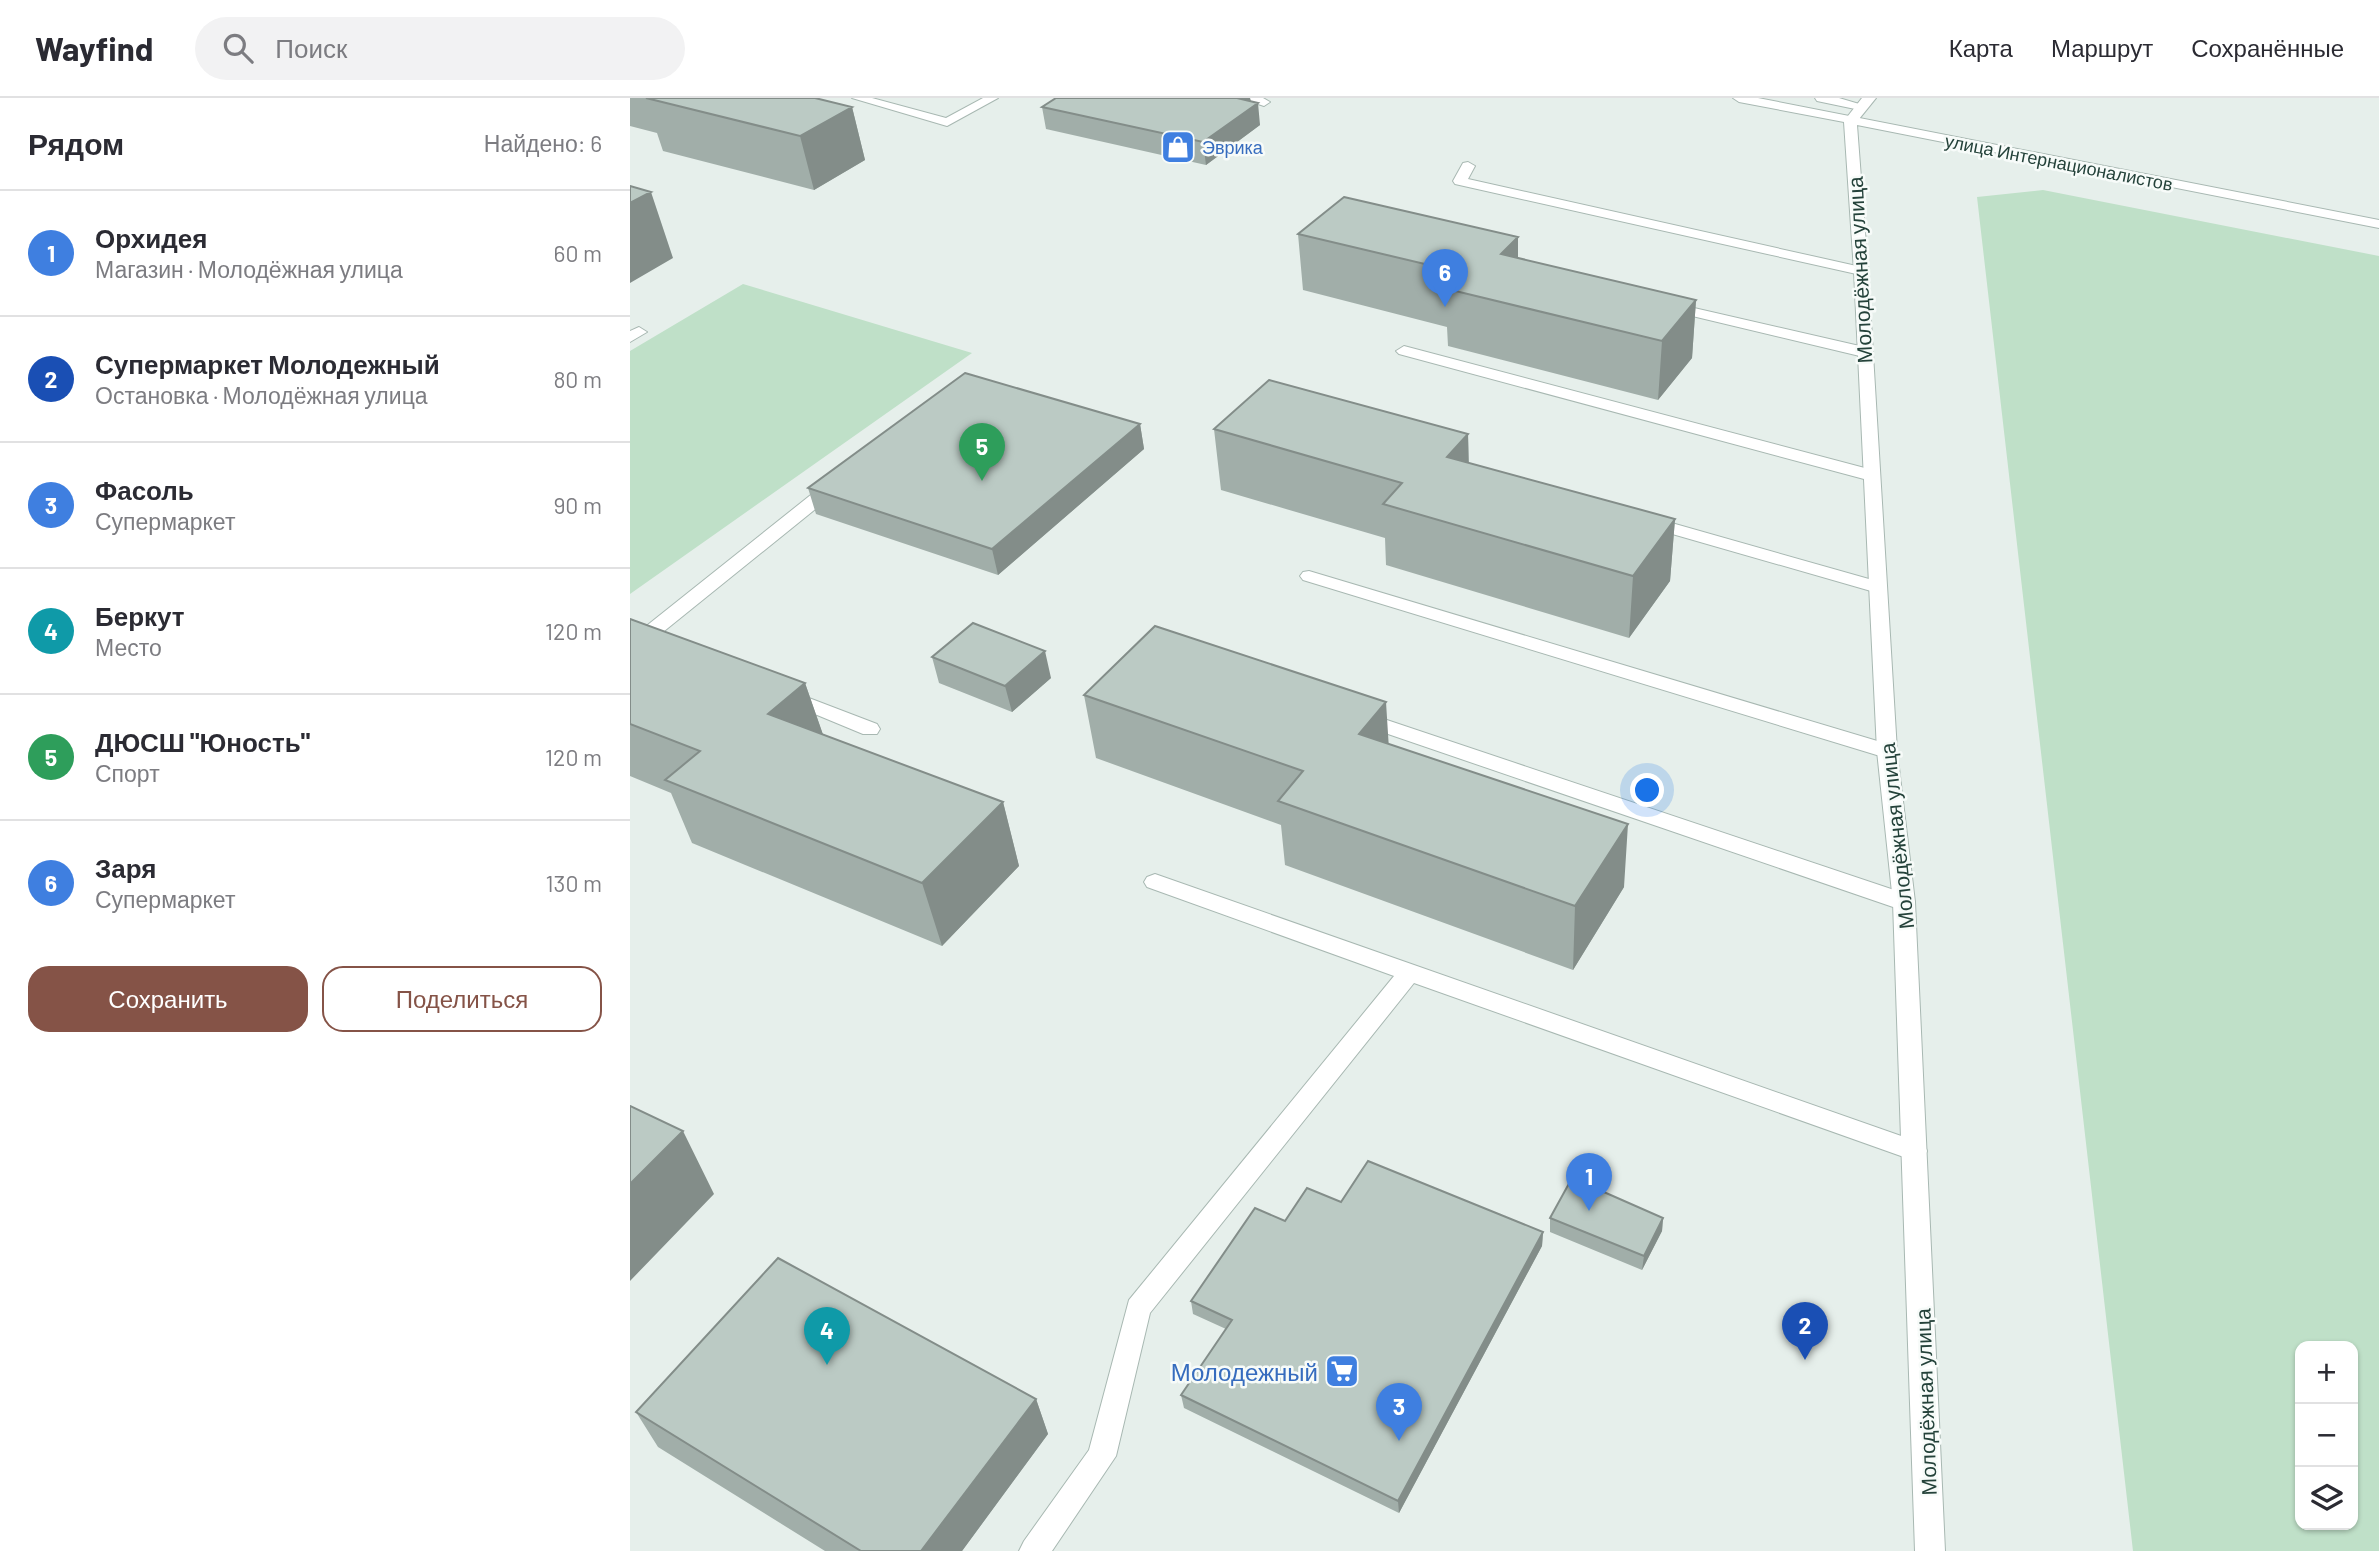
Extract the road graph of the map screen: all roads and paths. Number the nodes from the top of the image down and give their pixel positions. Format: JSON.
{"nodes":[{"id":1,"x":858,"y":98,"type":"edge"},
{"id":2,"x":992,"y":98,"type":"edge"},
{"id":3,"x":1246,"y":98,"type":"edge"},
{"id":4,"x":1739,"y":98,"type":"edge"},
{"id":5,"x":1821,"y":98,"type":"edge"},
{"id":6,"x":1264,"y":102,"type":"dead end"},
{"id":7,"x":1860,"y":109,"type":"edge"},
{"id":8,"x":1468,"y":166,"type":"dead end"},
{"id":9,"x":2379,"y":224,"type":"edge"},
{"id":10,"x":1861,"y":271,"type":"junction"},
{"id":11,"x":1648,"y":302,"type":"edge"},
{"id":12,"x":630,"y":330,"type":"edge"},
{"id":13,"x":630,"y":337,"type":"edge"},
{"id":14,"x":1404,"y":351,"type":"dead end"},
{"id":15,"x":1864,"y":352,"type":"junction"},
{"id":16,"x":1870,"y":475,"type":"junction"},
{"id":17,"x":843,"y":478,"type":"edge"},
{"id":18,"x":1626,"y":515,"type":"edge"},
{"id":19,"x":1309,"y":576,"type":"dead end"},
{"id":20,"x":1877,"y":587,"type":"junction"},
{"id":21,"x":636,"y":644,"type":"edge"},
{"id":22,"x":668,"y":649,"type":"edge"},
{"id":23,"x":769,"y":689,"type":"edge"},
{"id":24,"x":1343,"y":711,"type":"edge"},
{"id":25,"x":870,"y":729,"type":"dead end"},
{"id":26,"x":1887,"y":751,"type":"junction"},
{"id":27,"x":1154,"y":882,"type":"dead end"},
{"id":28,"x":1905,"y":902,"type":"junction"},
{"id":29,"x":1410,"y":972,"type":"junction"},
{"id":30,"x":1914,"y":1151,"type":"junction"},
{"id":31,"x":1034,"y":1551,"type":"edge"},
{"id":32,"x":1930,"y":1551,"type":"edge"}],
"edges":[{"from":1,"to":2,"type":"street"},
{"from":3,"to":6,"type":"street"},
{"from":4,"to":7,"type":"street","name":"улица Интернационалистов"},
{"from":5,"to":7,"type":"street","name":"улица Интернационалистов"},
{"from":7,"to":9,"type":"street","name":"улица Интернационалистов"},
{"from":7,"to":10,"type":"street","name":"Молодёжная улица"},
{"from":8,"to":10,"type":"street"},
{"from":10,"to":15,"type":"street","name":"Молодёжная улица"},
{"from":11,"to":15,"type":"street"},
{"from":12,"to":13,"type":"street"},
{"from":14,"to":16,"type":"street"},
{"from":15,"to":16,"type":"street","name":"Молодёжная улица"},
{"from":16,"to":20,"type":"street","name":"Молодёжная улица"},
{"from":17,"to":21,"type":"street"},
{"from":18,"to":20,"type":"street"},
{"from":19,"to":26,"type":"street"},
{"from":20,"to":26,"type":"street","name":"Молодёжная улица"},
{"from":21,"to":22,"type":"street"},
{"from":23,"to":25,"type":"street"},
{"from":24,"to":28,"type":"street"},
{"from":26,"to":28,"type":"street","name":"Молодёжная улица"},
{"from":27,"to":29,"type":"street"},
{"from":28,"to":30,"type":"street","name":"Молодёжная улица"},
{"from":29,"to":30,"type":"street"},
{"from":29,"to":31,"type":"street"},
{"from":30,"to":32,"type":"street","name":"Молодёжная улица"}]}
